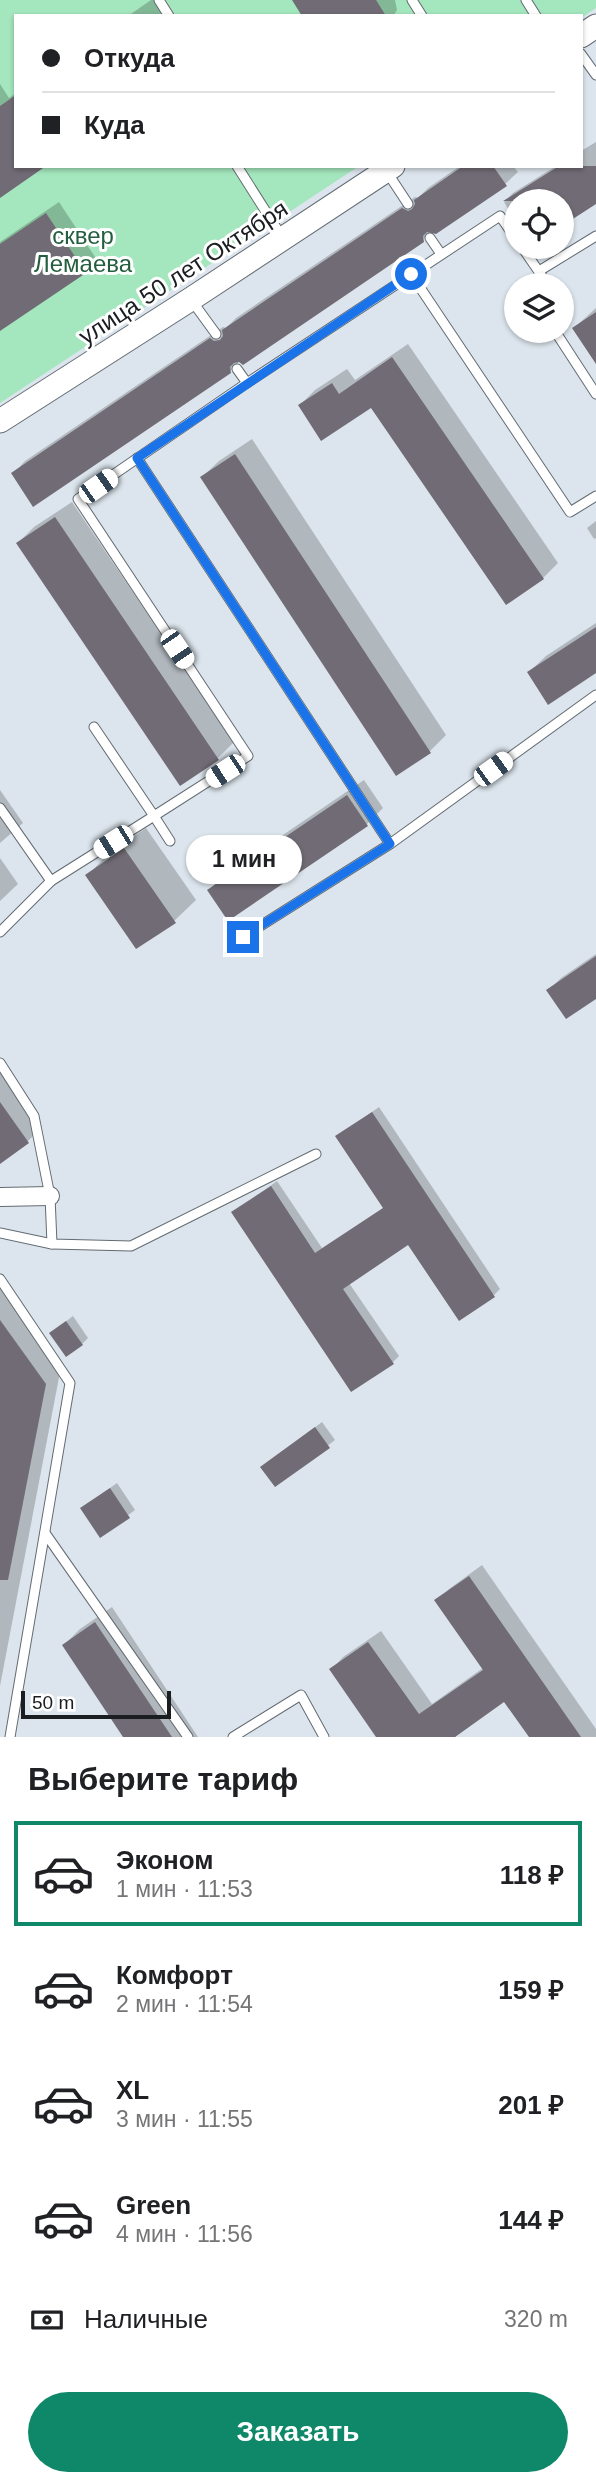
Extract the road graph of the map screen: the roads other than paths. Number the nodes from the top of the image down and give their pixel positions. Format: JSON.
{"nodes":[{"id":1,"x":583,"y":57,"type":"edge"},
{"id":2,"x":596,"y":75,"type":"edge"},
{"id":3,"x":238,"y":168,"type":"edge"},
{"id":4,"x":390,"y":169,"type":"edge"},
{"id":5,"x":408,"y":204,"type":"dead end"},
{"id":6,"x":504,"y":222,"type":"edge"},
{"id":7,"x":596,"y":236,"type":"edge"},
{"id":8,"x":430,"y":238,"type":"dead end"},
{"id":9,"x":283,"y":239,"type":"junction"},
{"id":10,"x":441,"y":254,"type":"junction"},
{"id":11,"x":530,"y":259,"type":"edge"},
{"id":12,"x":539,"y":271,"type":"joint"},
{"id":13,"x":411,"y":274,"type":"junction"},
{"id":14,"x":191,"y":299,"type":"junction"},
{"id":15,"x":216,"y":334,"type":"dead end"},
{"id":16,"x":563,"y":343,"type":"edge"},
{"id":17,"x":237,"y":369,"type":"dead end"},
{"id":18,"x":247,"y":383,"type":"junction"},
{"id":19,"x":596,"y":394,"type":"edge"},
{"id":20,"x":0,"y":421,"type":"edge"},
{"id":21,"x":137,"y":458,"type":"junction"},
{"id":22,"x":596,"y":496,"type":"edge"},
{"id":23,"x":596,"y":695,"type":"edge"},
{"id":24,"x":94,"y":727,"type":"dead end"},
{"id":25,"x":0,"y":808,"type":"edge"},
{"id":26,"x":154,"y":816,"type":"junction"},
{"id":27,"x":170,"y":841,"type":"dead end"},
{"id":28,"x":390,"y":844,"type":"junction"},
{"id":29,"x":51,"y":881,"type":"junction"},
{"id":30,"x":0,"y":932,"type":"edge"},
{"id":31,"x":243,"y":937,"type":"dead end"},
{"id":32,"x":0,"y":1063,"type":"edge"},
{"id":33,"x":316,"y":1154,"type":"dead end"},
{"id":34,"x":50,"y":1196,"type":"junction"},
{"id":35,"x":0,"y":1197,"type":"edge"},
{"id":36,"x":0,"y":1233,"type":"edge"},
{"id":37,"x":52,"y":1244,"type":"junction"},
{"id":38,"x":0,"y":1279,"type":"edge"},
{"id":39,"x":45,"y":1533,"type":"junction"},
{"id":40,"x":10,"y":1737,"type":"edge"},
{"id":41,"x":188,"y":1737,"type":"edge"},
{"id":42,"x":233,"y":1737,"type":"edge"},
{"id":43,"x":324,"y":1737,"type":"edge"}],
"edges":[{"from":1,"to":2,"type":"lane"},
{"from":3,"to":9,"type":"lane"},
{"from":4,"to":5,"type":"lane"},
{"from":4,"to":9,"type":"street","name":"улица 50 лет Октября"},
{"from":6,"to":10,"type":"lane"},
{"from":7,"to":12,"type":"lane"},
{"from":8,"to":10,"type":"lane"},
{"from":9,"to":14,"type":"street","name":"улица 50 лет Октября"},
{"from":10,"to":13,"type":"lane"},
{"from":11,"to":12,"type":"lane"},
{"from":13,"to":18,"type":"lane"},
{"from":13,"to":22,"type":"lane"},
{"from":14,"to":15,"type":"lane"},
{"from":14,"to":20,"type":"street","name":"улица 50 лет Октября"},
{"from":16,"to":19,"type":"lane"},
{"from":17,"to":18,"type":"lane"},
{"from":18,"to":21,"type":"lane"},
{"from":21,"to":26,"type":"lane"},
{"from":21,"to":28,"type":"lane"},
{"from":23,"to":28,"type":"lane"},
{"from":24,"to":26,"type":"lane"},
{"from":25,"to":29,"type":"lane"},
{"from":26,"to":27,"type":"lane"},
{"from":26,"to":29,"type":"lane"},
{"from":28,"to":31,"type":"lane"},
{"from":29,"to":30,"type":"lane"},
{"from":32,"to":34,"type":"lane"},
{"from":33,"to":37,"type":"lane"},
{"from":34,"to":35,"type":"street"},
{"from":34,"to":37,"type":"lane"},
{"from":36,"to":37,"type":"lane"},
{"from":38,"to":39,"type":"lane"},
{"from":39,"to":40,"type":"lane"},
{"from":39,"to":41,"type":"lane"},
{"from":42,"to":43,"type":"lane"}]}
